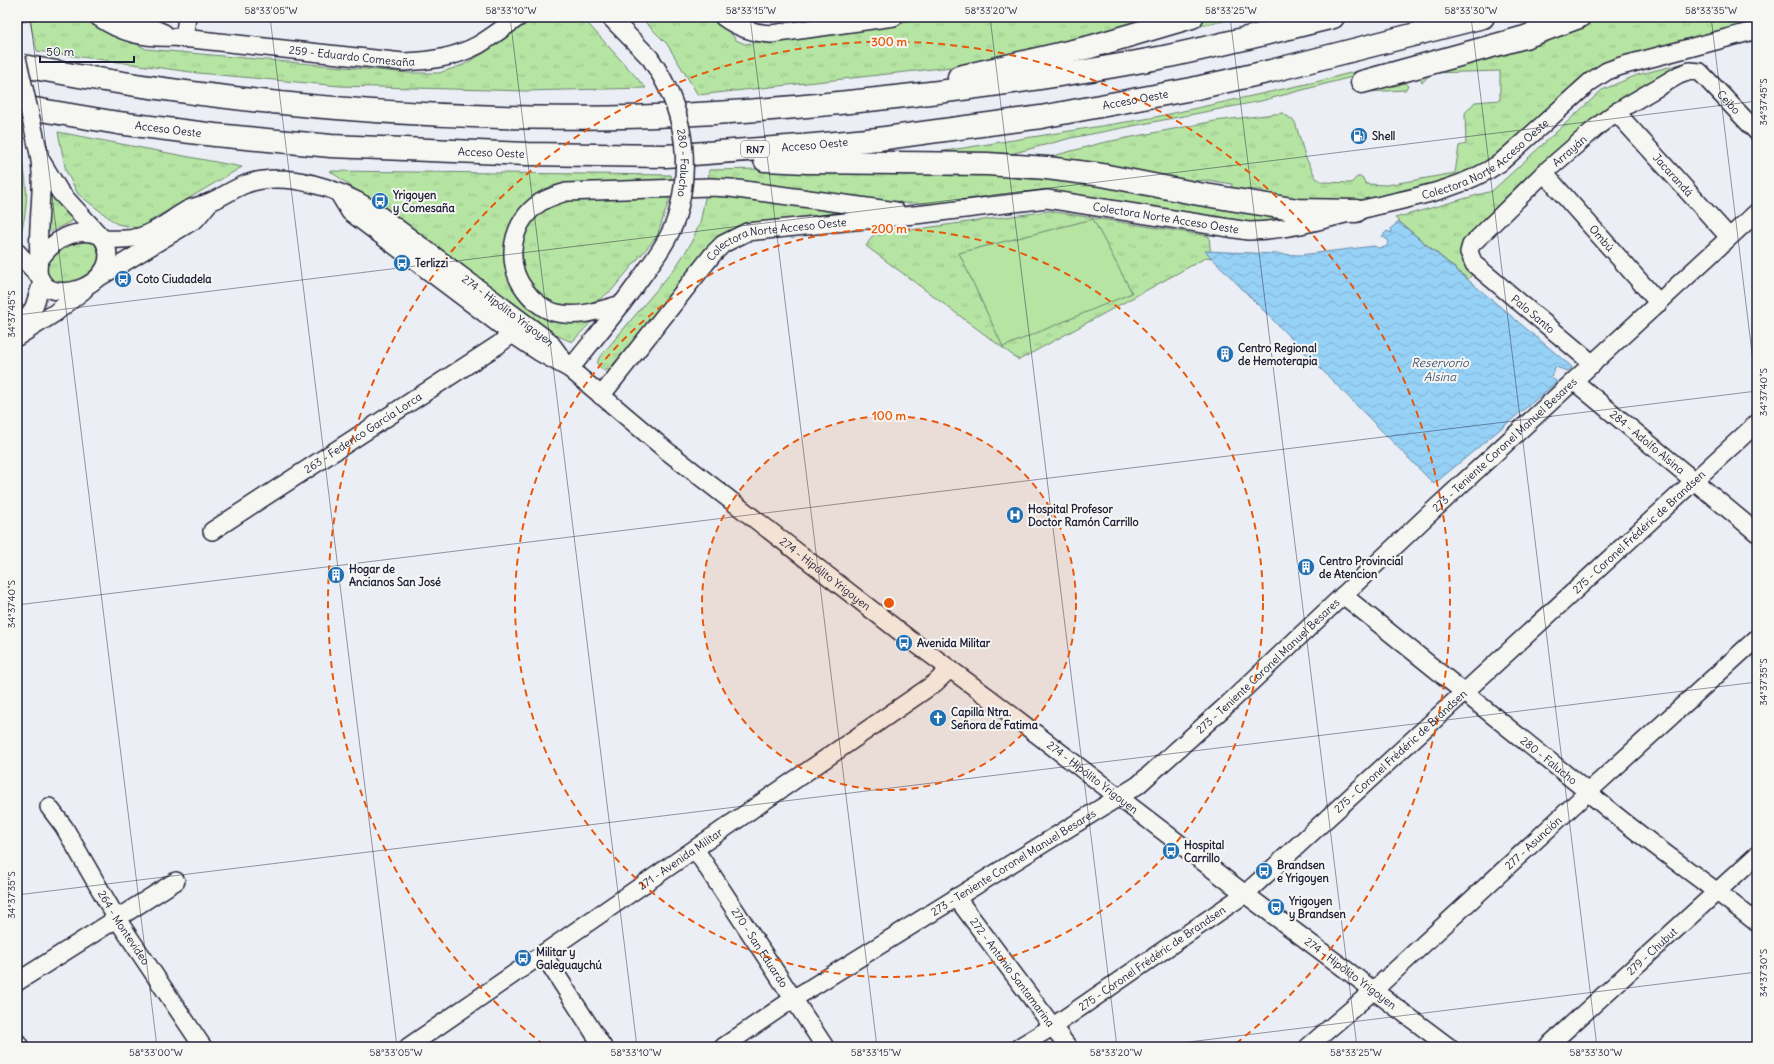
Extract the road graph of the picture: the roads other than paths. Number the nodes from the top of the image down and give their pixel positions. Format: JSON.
{"nodes":[{"id":1,"x":98,"y":17,"type":"edge"},
{"id":2,"x":127,"y":17,"type":"edge"},
{"id":3,"x":188,"y":17,"type":"edge"},
{"id":4,"x":519,"y":17,"type":"edge"},
{"id":5,"x":610,"y":17,"type":"edge"},
{"id":6,"x":724,"y":17,"type":"edge"},
{"id":7,"x":894,"y":17,"type":"edge"},
{"id":8,"x":1192,"y":17,"type":"edge"},
{"id":9,"x":1333,"y":17,"type":"edge"},
{"id":10,"x":1484,"y":17,"type":"edge"},
{"id":11,"x":1579,"y":17,"type":"edge"},
{"id":12,"x":1757,"y":30,"type":"edge"},
{"id":13,"x":178,"y":38,"type":"junction"},
{"id":14,"x":17,"y":58,"type":"edge"},
{"id":15,"x":17,"y":65,"type":"edge"},
{"id":16,"x":1700,"y":72,"type":"joint"},
{"id":17,"x":1362,"y":82,"type":"dead end"},
{"id":18,"x":830,"y":105,"type":"junction"},
{"id":19,"x":17,"y":106,"type":"edge"},
{"id":20,"x":1616,"y":112,"type":"junction"},
{"id":21,"x":1757,"y":132,"type":"edge"},
{"id":22,"x":39,"y":154,"type":"junction"},
{"id":23,"x":666,"y":156,"type":"junction"},
{"id":24,"x":1544,"y":173,"type":"junction"},
{"id":25,"x":339,"y":194,"type":"junction"},
{"id":26,"x":210,"y":202,"type":"junction"},
{"id":27,"x":1356,"y":211,"type":"junction"},
{"id":28,"x":1757,"y":212,"type":"edge"},
{"id":29,"x":924,"y":214,"type":"junction"},
{"id":30,"x":101,"y":237,"type":"junction"},
{"id":31,"x":1729,"y":237,"type":"junction"},
{"id":32,"x":17,"y":252,"type":"edge"},
{"id":33,"x":1474,"y":264,"type":"joint"},
{"id":34,"x":40,"y":273,"type":"junction"},
{"id":35,"x":94,"y":281,"type":"junction"},
{"id":36,"x":1659,"y":303,"type":"junction"},
{"id":37,"x":622,"y":304,"type":"junction"},
{"id":38,"x":512,"y":334,"type":"junction"},
{"id":39,"x":17,"y":335,"type":"edge"},
{"id":40,"x":1593,"y":364,"type":"junction"},
{"id":41,"x":570,"y":369,"type":"junction"},
{"id":42,"x":1575,"y":382,"type":"junction"},
{"id":43,"x":601,"y":396,"type":"junction"},
{"id":44,"x":1757,"y":422,"type":"edge"},
{"id":45,"x":1694,"y":481,"type":"junction"},
{"id":46,"x":212,"y":531,"type":"dead end"},
{"id":47,"x":1757,"y":533,"type":"edge"},
{"id":48,"x":1343,"y":595,"type":"junction"},
{"id":49,"x":1757,"y":638,"type":"edge"},
{"id":50,"x":950,"y":669,"type":"junction"},
{"id":51,"x":1464,"y":692,"type":"junction"},
{"id":52,"x":1588,"y":792,"type":"junction"},
{"id":53,"x":1119,"y":797,"type":"junction"},
{"id":54,"x":49,"y":807,"type":"dead end"},
{"id":55,"x":695,"y":849,"type":"junction"},
{"id":56,"x":1757,"y":855,"type":"edge"},
{"id":57,"x":176,"y":881,"type":"dead end"},
{"id":58,"x":1718,"y":891,"type":"junction"},
{"id":59,"x":1244,"y":894,"type":"junction"},
{"id":60,"x":956,"y":897,"type":"junction"},
{"id":61,"x":117,"y":919,"type":"junction"},
{"id":62,"x":1757,"y":923,"type":"edge"},
{"id":63,"x":543,"y":954,"type":"junction"},
{"id":64,"x":17,"y":982,"type":"edge"},
{"id":65,"x":1374,"y":990,"type":"junction"},
{"id":66,"x":793,"y":999,"type":"junction"},
{"id":67,"x":1052,"y":1027,"type":"junction"},
{"id":68,"x":17,"y":1042,"type":"edge"},
{"id":69,"x":20,"y":1047,"type":"edge"},
{"id":70,"x":203,"y":1047,"type":"edge"},
{"id":71,"x":408,"y":1047,"type":"edge"},
{"id":72,"x":603,"y":1047,"type":"edge"},
{"id":73,"x":723,"y":1047,"type":"edge"},
{"id":74,"x":824,"y":1047,"type":"edge"},
{"id":75,"x":1018,"y":1047,"type":"edge"},
{"id":76,"x":1068,"y":1047,"type":"edge"},
{"id":77,"x":1308,"y":1047,"type":"edge"},
{"id":78,"x":1450,"y":1047,"type":"edge"},
{"id":79,"x":1547,"y":1047,"type":"edge"}],
"edges":[{"from":1,"to":13,"type":"street"},
{"from":2,"to":13,"type":"street"},
{"from":3,"to":13,"type":"street"},
{"from":4,"to":13,"type":"street","name":"259 - Eduardo Comesaña"},
{"from":5,"to":37,"type":"street","name":"280 - Falucho","bridge":true},
{"from":6,"to":7,"type":"street"},
{"from":8,"to":18,"type":"highway"},
{"from":9,"to":18,"type":"highway"},
{"from":10,"to":23,"type":"highway","name":"Acceso Oeste","number":"RN7"},
{"from":11,"to":17,"type":"highway"},
{"from":12,"to":27,"type":"street","name":"Colectora Norte Acceso Oeste"},
{"from":14,"to":22,"type":"street","bridge":true},
{"from":15,"to":18,"type":"highway"},
{"from":16,"to":20,"type":"street","name":"Arrayán"},
{"from":16,"to":21,"type":"street","name":"Ceibo"},
{"from":19,"to":23,"type":"highway","name":"Acceso Oeste","number":"RN7"},
{"from":20,"to":24,"type":"street","name":"Arrayán"},
{"from":20,"to":31,"type":"street","name":"Jacarandá"},
{"from":22,"to":30,"type":"street"},
{"from":22,"to":34,"type":"street"},
{"from":23,"to":27,"type":"highway"},
{"from":24,"to":33,"type":"street","name":"Arrayán"},
{"from":24,"to":36,"type":"street","name":"Ombú"},
{"from":25,"to":26,"type":"street","name":"274 - Hipólito Yrigoyen"},
{"from":25,"to":38,"type":"street","name":"274 - Hipólito Yrigoyen"},
{"from":25,"to":41,"type":"street","name":"274 - Hipólito Yrigoyen"},
{"from":26,"to":30,"type":"street"},
{"from":26,"to":35,"type":"street"},
{"from":27,"to":29,"type":"street","name":"Colectora Norte Acceso Oeste"},
{"from":28,"to":31,"type":"street","name":"273 - Teniente Coronel Manuel Besares"},
{"from":29,"to":37,"type":"street"},
{"from":29,"to":43,"type":"street","name":"Colectora Norte Acceso Oeste"},
{"from":30,"to":34,"type":"street"},
{"from":30,"to":35,"type":"street"},
{"from":31,"to":36,"type":"street","name":"273 - Teniente Coronel Manuel Besares"},
{"from":32,"to":34,"type":"street"},
{"from":33,"to":40,"type":"street","name":"Palo Santo"},
{"from":34,"to":35,"type":"street"},
{"from":34,"to":39,"type":"street"},
{"from":35,"to":39,"type":"street"},
{"from":36,"to":40,"type":"street","name":"273 - Teniente Coronel Manuel Besares"},
{"from":37,"to":41,"type":"street","name":"280 - Falucho"},
{"from":38,"to":41,"type":"street","name":"274 - Hipólito Yrigoyen"},
{"from":38,"to":46,"type":"street","name":"263 - Federico García Lorca"},
{"from":40,"to":42,"type":"street","name":"273 - Teniente Coronel Manuel Besares"},
{"from":41,"to":43,"type":"street","name":"274 - Hipólito Yrigoyen"},
{"from":42,"to":45,"type":"street","name":"284 - Adolfo Alsina"},
{"from":42,"to":48,"type":"street","name":"273 - Teniente Coronel Manuel Besares"},
{"from":43,"to":50,"type":"street","name":"274 - Hipólito Yrigoyen"},
{"from":44,"to":45,"type":"street","name":"275 - Coronel Frédéric de Brandsen"},
{"from":45,"to":47,"type":"street","name":"284 - Adolfo Alsina"},
{"from":45,"to":51,"type":"street","name":"275 - Coronel Frédéric de Brandsen"},
{"from":48,"to":51,"type":"street","name":"280 - Falucho"},
{"from":48,"to":53,"type":"street","name":"273 - Teniente Coronel Manuel Besares"},
{"from":49,"to":52,"type":"street","name":"277 - Asunción"},
{"from":50,"to":53,"type":"street","name":"274 - Hipólito Yrigoyen"},
{"from":50,"to":55,"type":"street","name":"271 - Avenida Militar"},
{"from":51,"to":52,"type":"street","name":"280 - Falucho"},
{"from":51,"to":59,"type":"street","name":"275 - Coronel Frédéric de Brandsen"},
{"from":52,"to":58,"type":"street","name":"280 - Falucho"},
{"from":52,"to":65,"type":"street","name":"277 - Asunción"},
{"from":53,"to":59,"type":"street","name":"274 - Hipólito Yrigoyen"},
{"from":53,"to":60,"type":"street","name":"273 - Teniente Coronel Manuel Besares"},
{"from":54,"to":61,"type":"street","name":"264 - Montevideo"},
{"from":55,"to":63,"type":"street","name":"271 - Avenida Militar"},
{"from":55,"to":66,"type":"street","name":"270 - San Eduardo"},
{"from":56,"to":58,"type":"street","name":"279 - Chubut"},
{"from":57,"to":61,"type":"street"},
{"from":58,"to":62,"type":"street","name":"280 - Falucho"},
{"from":58,"to":79,"type":"street","name":"279 - Chubut"},
{"from":59,"to":65,"type":"street","name":"274 - Hipólito Yrigoyen"},
{"from":59,"to":67,"type":"street","name":"275 - Coronel Frédéric de Brandsen"},
{"from":60,"to":66,"type":"street","name":"273 - Teniente Coronel Manuel Besares"},
{"from":60,"to":67,"type":"street","name":"272 - Antonio Santamarina"},
{"from":61,"to":64,"type":"street"},
{"from":61,"to":70,"type":"street","name":"264 - Montevideo"},
{"from":63,"to":71,"type":"street","name":"271 - Avenida Militar"},
{"from":63,"to":72,"type":"street"},
{"from":65,"to":77,"type":"street","name":"277 - Asunción"},
{"from":65,"to":78,"type":"street","name":"274 - Hipólito Yrigoyen"},
{"from":66,"to":73,"type":"street","name":"273 - Teniente Coronel Manuel Besares"},
{"from":66,"to":74,"type":"street","name":"270 - San Eduardo"},
{"from":67,"to":75,"type":"street","name":"275 - Coronel Frédéric de Brandsen"},
{"from":67,"to":76,"type":"street","name":"272 - Antonio Santamarina"},
{"from":68,"to":69,"type":"street"}]}
